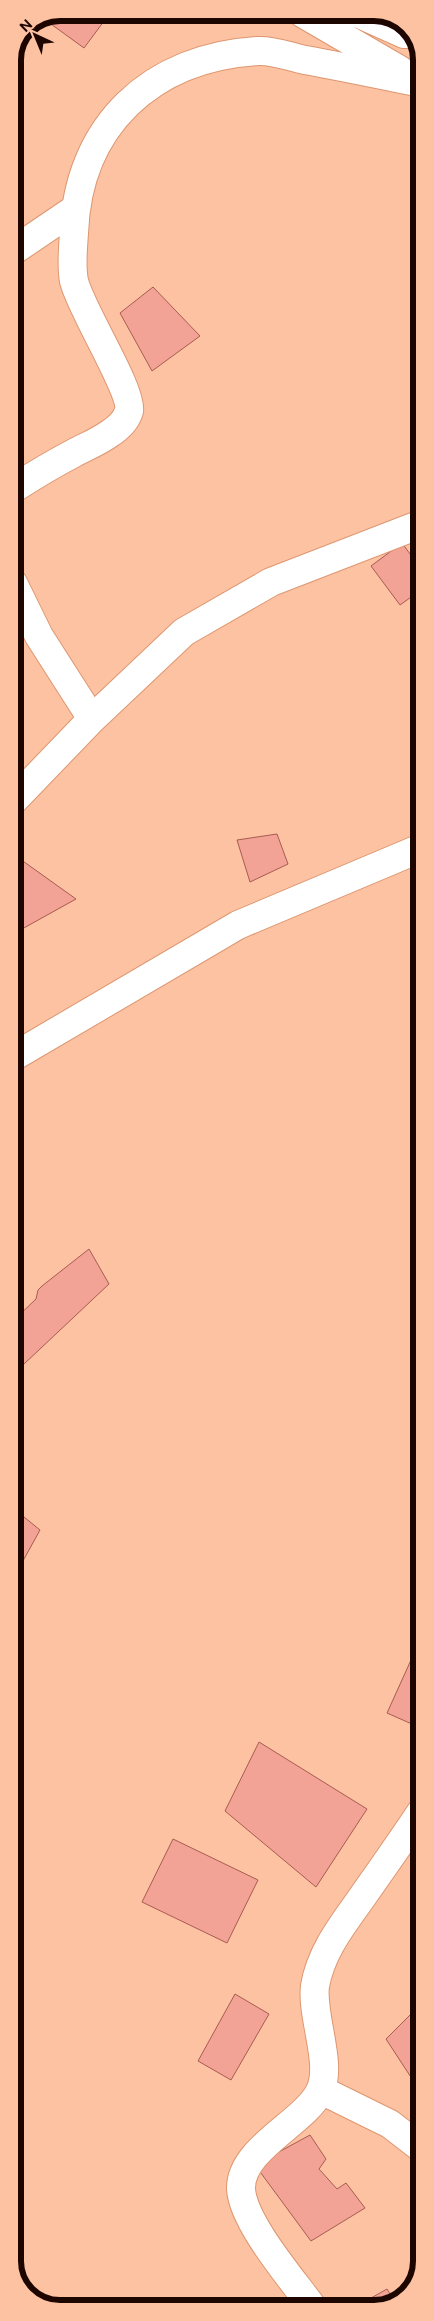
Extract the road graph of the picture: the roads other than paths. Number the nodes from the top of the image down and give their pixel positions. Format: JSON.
{"nodes":[{"id":1,"x":320,"y":21,"type":"edge"},
{"id":2,"x":375,"y":21,"type":"edge"},
{"id":3,"x":400,"y":32,"type":"edge"},
{"id":4,"x":412,"y":77,"type":"edge"},
{"id":5,"x":412,"y":81,"type":"edge"},
{"id":6,"x":75,"y":209,"type":"junction"},
{"id":7,"x":21,"y":245,"type":"edge"},
{"id":8,"x":21,"y":484,"type":"edge"},
{"id":9,"x":412,"y":527,"type":"edge"},
{"id":10,"x":21,"y":600,"type":"edge"},
{"id":11,"x":92,"y":719,"type":"junction"},
{"id":12,"x":21,"y":792,"type":"edge"},
{"id":13,"x":412,"y":852,"type":"edge"},
{"id":14,"x":21,"y":1052,"type":"edge"},
{"id":15,"x":413,"y":1824,"type":"edge"},
{"id":16,"x":321,"y":2090,"type":"junction"},
{"id":17,"x":413,"y":2141,"type":"edge"},
{"id":18,"x":307,"y":2299,"type":"edge"}],
"edges":[{"from":1,"to":4,"type":"street"},
{"from":2,"to":3,"type":"street"},
{"from":5,"to":6,"type":"street"},
{"from":6,"to":7,"type":"street"},
{"from":6,"to":8,"type":"street"},
{"from":9,"to":11,"type":"street"},
{"from":10,"to":11,"type":"street"},
{"from":11,"to":12,"type":"street"},
{"from":13,"to":14,"type":"street"},
{"from":15,"to":16,"type":"street"},
{"from":16,"to":17,"type":"street"},
{"from":16,"to":18,"type":"street"}]}
